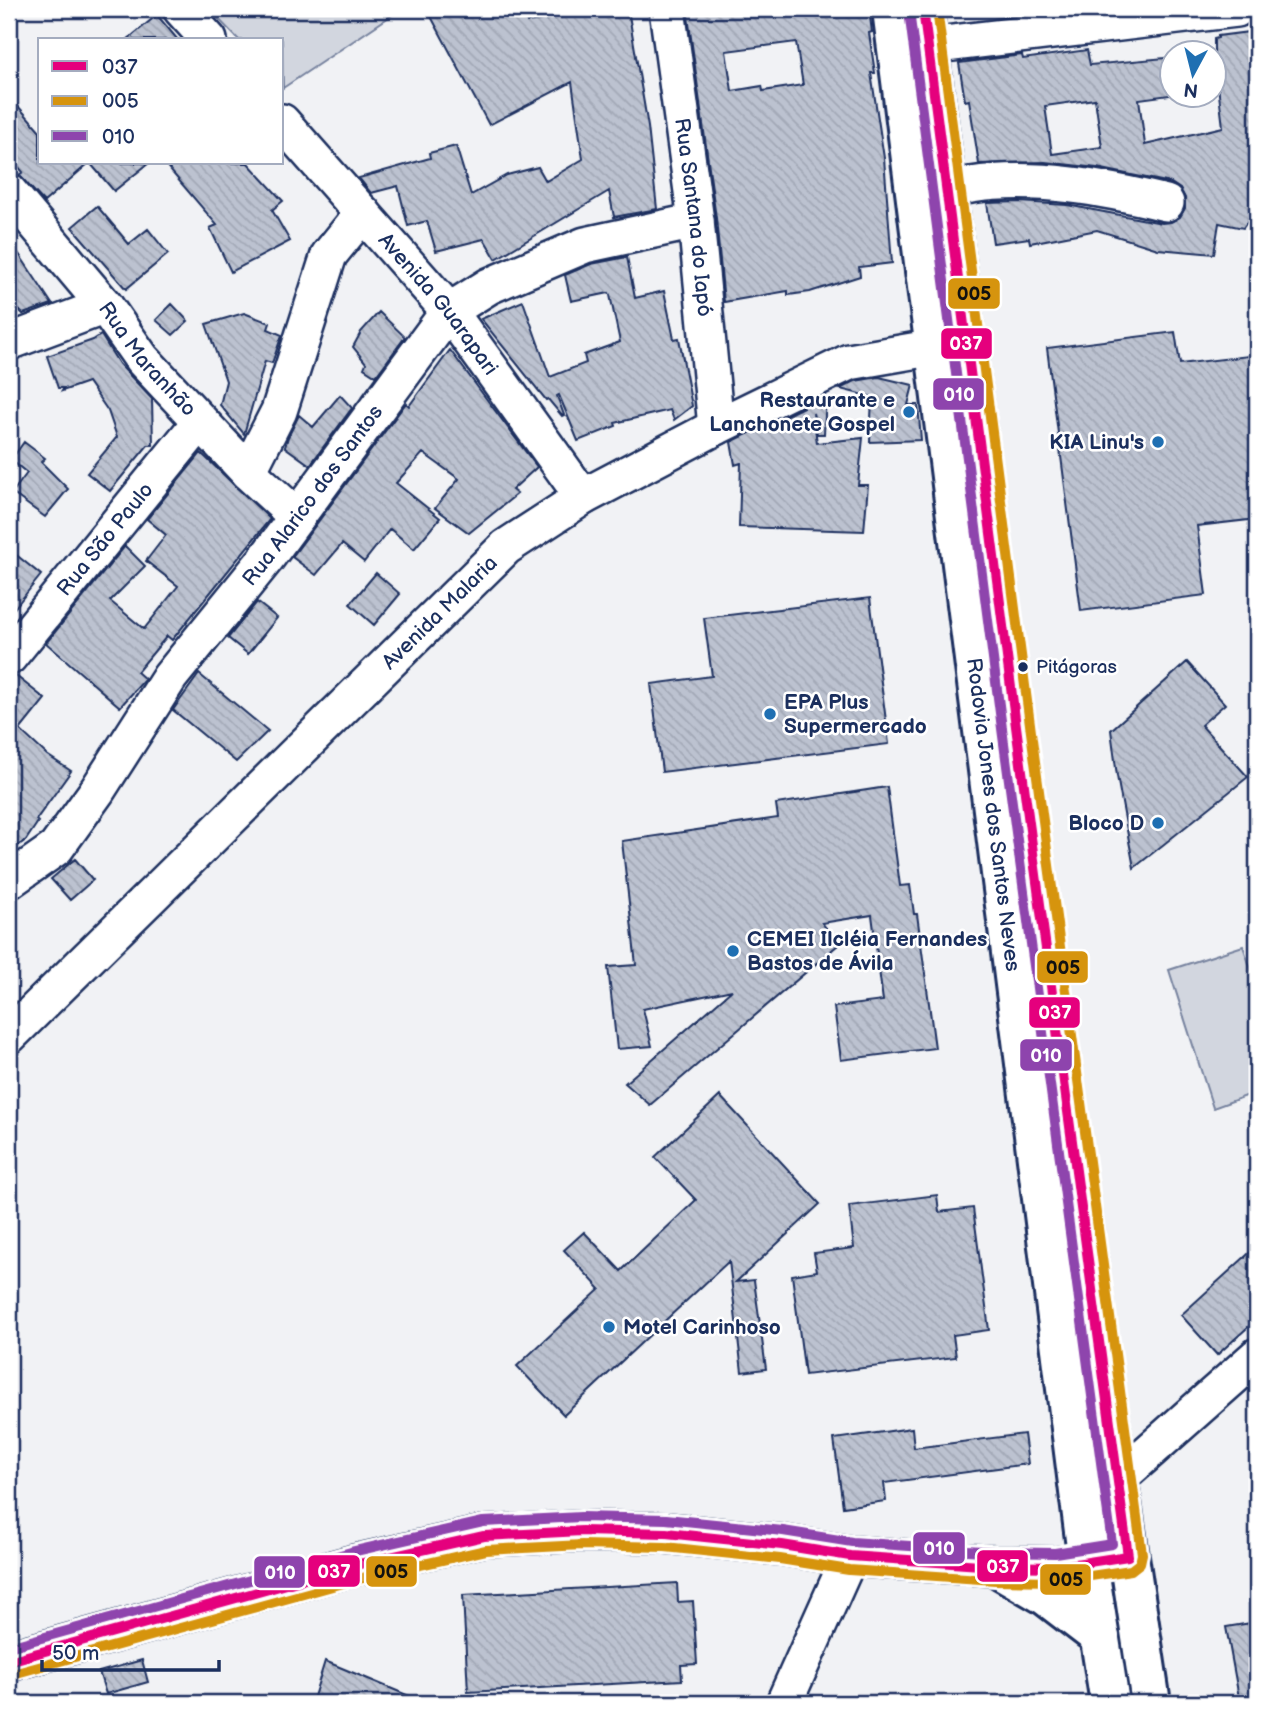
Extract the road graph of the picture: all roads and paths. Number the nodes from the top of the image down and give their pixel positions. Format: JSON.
{"nodes":[{"id":1,"x":181,"y":9,"type":"edge"},
{"id":2,"x":667,"y":9,"type":"edge"},
{"id":3,"x":892,"y":9,"type":"edge"},
{"id":4,"x":923,"y":9,"type":"edge"},
{"id":5,"x":1237,"y":9,"type":"edge"},
{"id":6,"x":207,"y":38,"type":"edge"},
{"id":7,"x":928,"y":46,"type":"junction"},
{"id":8,"x":284,"y":124,"type":"edge"},
{"id":9,"x":9,"y":192,"type":"edge"},
{"id":10,"x":931,"y":194,"type":"junction"},
{"id":11,"x":1166,"y":203,"type":"dead end"},
{"id":12,"x":363,"y":213,"type":"junction"},
{"id":13,"x":696,"y":221,"type":"junction"},
{"id":14,"x":105,"y":306,"type":"junction"},
{"id":15,"x":449,"y":311,"type":"junction"},
{"id":16,"x":9,"y":342,"type":"edge"},
{"id":17,"x":950,"y":345,"type":"junction"},
{"id":18,"x":200,"y":422,"type":"junction"},
{"id":19,"x":716,"y":427,"type":"junction"},
{"id":20,"x":248,"y":472,"type":"junction"},
{"id":21,"x":583,"y":497,"type":"junction"},
{"id":22,"x":297,"y":517,"type":"junction"},
{"id":23,"x":9,"y":657,"type":"edge"},
{"id":24,"x":1007,"y":789,"type":"junction"},
{"id":25,"x":9,"y":881,"type":"edge"},
{"id":26,"x":9,"y":1036,"type":"edge"},
{"id":27,"x":1257,"y":1356,"type":"edge"},
{"id":28,"x":1117,"y":1480,"type":"junction"},
{"id":29,"x":1126,"y":1538,"type":"junction"},
{"id":30,"x":1087,"y":1550,"type":"junction"},
{"id":31,"x":850,"y":1556,"type":"junction"},
{"id":32,"x":995,"y":1566,"type":"junction"},
{"id":33,"x":1100,"y":1637,"type":"junction"},
{"id":34,"x":9,"y":1661,"type":"edge"},
{"id":35,"x":784,"y":1703,"type":"edge"},
{"id":36,"x":1111,"y":1703,"type":"edge"},
{"id":37,"x":1151,"y":1703,"type":"edge"}],
"edges":[{"from":1,"to":6,"type":"street"},
{"from":2,"to":13,"type":"street","name":"Rua Santana do Iapó"},
{"from":3,"to":10,"type":"main road","name":"Rodovia Jones dos Santos Neves"},
{"from":4,"to":7,"type":"main road","name":"Rodovia Jones dos Santos Neves"},
{"from":5,"to":7,"type":"street"},
{"from":7,"to":10,"type":"main road","name":"Rodovia Jones dos Santos Neves"},
{"from":8,"to":12,"type":"street","name":"Avenida Guarapari"},
{"from":9,"to":14,"type":"street","name":"Rua Maranhão"},
{"from":10,"to":11,"type":"street"},
{"from":10,"to":17,"type":"main road","name":"Rodovia Jones dos Santos Neves"},
{"from":12,"to":15,"type":"street","name":"Avenida Guarapari"},
{"from":12,"to":20,"type":"street"},
{"from":13,"to":15,"type":"street","name":"Rua Alarico dos Santos"},
{"from":13,"to":19,"type":"street","name":"Rua Santana do Iapó"},
{"from":14,"to":16,"type":"street"},
{"from":14,"to":18,"type":"street","name":"Rua Maranhão"},
{"from":15,"to":21,"type":"street","name":"Avenida Guarapari"},
{"from":15,"to":22,"type":"street","name":"Rua Alarico dos Santos"},
{"from":17,"to":19,"type":"street","name":"Avenida Malaria"},
{"from":17,"to":24,"type":"main road","name":"Rodovia Jones dos Santos Neves"},
{"from":18,"to":20,"type":"street","name":"Rua Maranhão"},
{"from":18,"to":23,"type":"street","name":"Rua São Paulo"},
{"from":19,"to":21,"type":"street","name":"Avenida Malaria"},
{"from":20,"to":22,"type":"street","name":"Rua Maranhão"},
{"from":21,"to":26,"type":"street","name":"Avenida Malaria"},
{"from":22,"to":25,"type":"street","name":"Rua Alarico dos Santos"},
{"from":24,"to":28,"type":"main road","name":"Rodovia Jones dos Santos Neves"},
{"from":24,"to":30,"type":"main road","name":"Rodovia Jones dos Santos Neves"},
{"from":27,"to":28,"type":"street"},
{"from":28,"to":29,"type":"main road","name":"Rodovia Jones dos Santos Neves"},
{"from":29,"to":30,"type":"main road"},
{"from":29,"to":37,"type":"main road","name":"Rodovia Jones dos Santos Neves"},
{"from":30,"to":32,"type":"main road"},
{"from":30,"to":33,"type":"main road","name":"Rodovia Jones dos Santos Neves"},
{"from":31,"to":32,"type":"main road"},
{"from":31,"to":34,"type":"main road"},
{"from":31,"to":35,"type":"street"},
{"from":32,"to":33,"type":"main road"},
{"from":33,"to":36,"type":"main road","name":"Rodovia Jones dos Santos Neves"}]}
